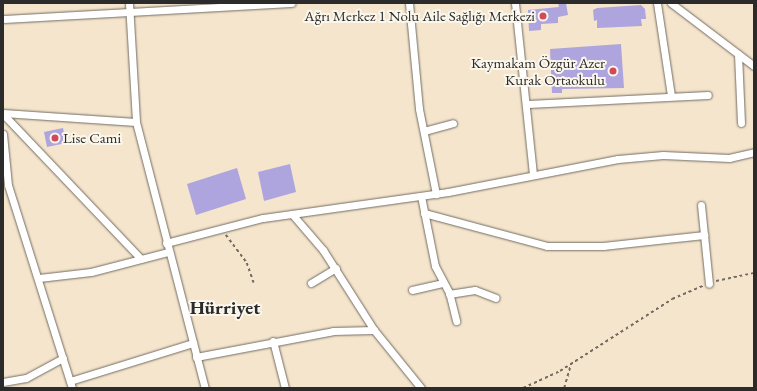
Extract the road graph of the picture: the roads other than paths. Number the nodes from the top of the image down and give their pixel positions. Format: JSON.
{"nodes":[{"id":1,"x":128,"y":3,"type":"edge"},
{"id":2,"x":292,"y":3,"type":"edge"},
{"id":3,"x":409,"y":3,"type":"edge"},
{"id":4,"x":515,"y":3,"type":"edge"},
{"id":5,"x":657,"y":3,"type":"edge"},
{"id":6,"x":670,"y":3,"type":"edge"},
{"id":7,"x":227,"y":5,"type":"edge"},
{"id":8,"x":129,"y":11,"type":"junction"},
{"id":9,"x":3,"y":19,"type":"edge"},
{"id":10,"x":738,"y":54,"type":"junction"},
{"id":11,"x":754,"y":66,"type":"edge"},
{"id":12,"x":708,"y":95,"type":"dead end"},
{"id":13,"x":671,"y":96,"type":"junction"},
{"id":14,"x":528,"y":104,"type":"junction"},
{"id":15,"x":3,"y":113,"type":"edge"},
{"id":16,"x":136,"y":122,"type":"junction"},
{"id":17,"x":453,"y":123,"type":"dead end"},
{"id":18,"x":742,"y":123,"type":"dead end"},
{"id":19,"x":424,"y":131,"type":"junction"},
{"id":20,"x":3,"y":134,"type":"edge"},
{"id":21,"x":754,"y":152,"type":"edge"},
{"id":22,"x":533,"y":174,"type":"junction"},
{"id":23,"x":6,"y":185,"type":"edge"},
{"id":24,"x":436,"y":194,"type":"junction"},
{"id":25,"x":421,"y":196,"type":"junction"},
{"id":26,"x":701,"y":205,"type":"dead end"},
{"id":27,"x":424,"y":213,"type":"junction"},
{"id":28,"x":292,"y":214,"type":"junction"},
{"id":29,"x":704,"y":235,"type":"junction"},
{"id":30,"x":166,"y":243,"type":"junction"},
{"id":31,"x":168,"y":252,"type":"junction"},
{"id":32,"x":141,"y":259,"type":"junction"},
{"id":33,"x":336,"y":268,"type":"junction"},
{"id":34,"x":39,"y":278,"type":"junction"},
{"id":35,"x":311,"y":283,"type":"dead end"},
{"id":36,"x":443,"y":283,"type":"junction"},
{"id":37,"x":709,"y":284,"type":"road end"},
{"id":38,"x":412,"y":290,"type":"dead end"},
{"id":39,"x":449,"y":294,"type":"junction"},
{"id":40,"x":496,"y":298,"type":"dead end"},
{"id":41,"x":456,"y":321,"type":"dead end"},
{"id":42,"x":374,"y":330,"type":"junction"},
{"id":43,"x":273,"y":341,"type":"junction"},
{"id":44,"x":193,"y":343,"type":"junction"},
{"id":45,"x":196,"y":357,"type":"junction"},
{"id":46,"x":63,"y":358,"type":"junction"},
{"id":47,"x":3,"y":382,"type":"edge"},
{"id":48,"x":71,"y":385,"type":"edge"},
{"id":49,"x":418,"y":387,"type":"edge"},
{"id":50,"x":205,"y":388,"type":"edge"},
{"id":51,"x":285,"y":388,"type":"edge"}],
"edges":[{"from":1,"to":8,"type":"street"},
{"from":2,"to":7,"type":"street"},
{"from":3,"to":19,"type":"street"},
{"from":4,"to":14,"type":"street"},
{"from":5,"to":13,"type":"street"},
{"from":6,"to":10,"type":"street"},
{"from":7,"to":8,"type":"street"},
{"from":8,"to":9,"type":"street"},
{"from":8,"to":16,"type":"street"},
{"from":10,"to":11,"type":"street"},
{"from":10,"to":18,"type":"street"},
{"from":12,"to":13,"type":"street"},
{"from":13,"to":14,"type":"street"},
{"from":14,"to":22,"type":"street"},
{"from":15,"to":16,"type":"street"},
{"from":15,"to":32,"type":"street"},
{"from":16,"to":30,"type":"street"},
{"from":17,"to":19,"type":"street"},
{"from":19,"to":24,"type":"street"},
{"from":20,"to":23,"type":"street"},
{"from":21,"to":22,"type":"street"},
{"from":22,"to":24,"type":"street"},
{"from":23,"to":34,"type":"street"},
{"from":24,"to":25,"type":"street"},
{"from":25,"to":27,"type":"street"},
{"from":25,"to":28,"type":"street"},
{"from":26,"to":29,"type":"street"},
{"from":27,"to":29,"type":"street"},
{"from":27,"to":36,"type":"street"},
{"from":28,"to":30,"type":"street"},
{"from":28,"to":33,"type":"street"},
{"from":29,"to":37,"type":"street"},
{"from":30,"to":31,"type":"street"},
{"from":31,"to":32,"type":"street"},
{"from":31,"to":44,"type":"street"},
{"from":32,"to":34,"type":"street"},
{"from":33,"to":35,"type":"street"},
{"from":33,"to":42,"type":"street"},
{"from":34,"to":46,"type":"street"},
{"from":36,"to":38,"type":"street"},
{"from":36,"to":39,"type":"street"},
{"from":39,"to":40,"type":"street"},
{"from":39,"to":41,"type":"street"},
{"from":42,"to":43,"type":"street"},
{"from":42,"to":49,"type":"street"},
{"from":43,"to":45,"type":"street"},
{"from":43,"to":51,"type":"street"},
{"from":44,"to":45,"type":"street"},
{"from":44,"to":48,"type":"street"},
{"from":45,"to":50,"type":"street"},
{"from":46,"to":47,"type":"street"},
{"from":46,"to":48,"type":"street"}]}
